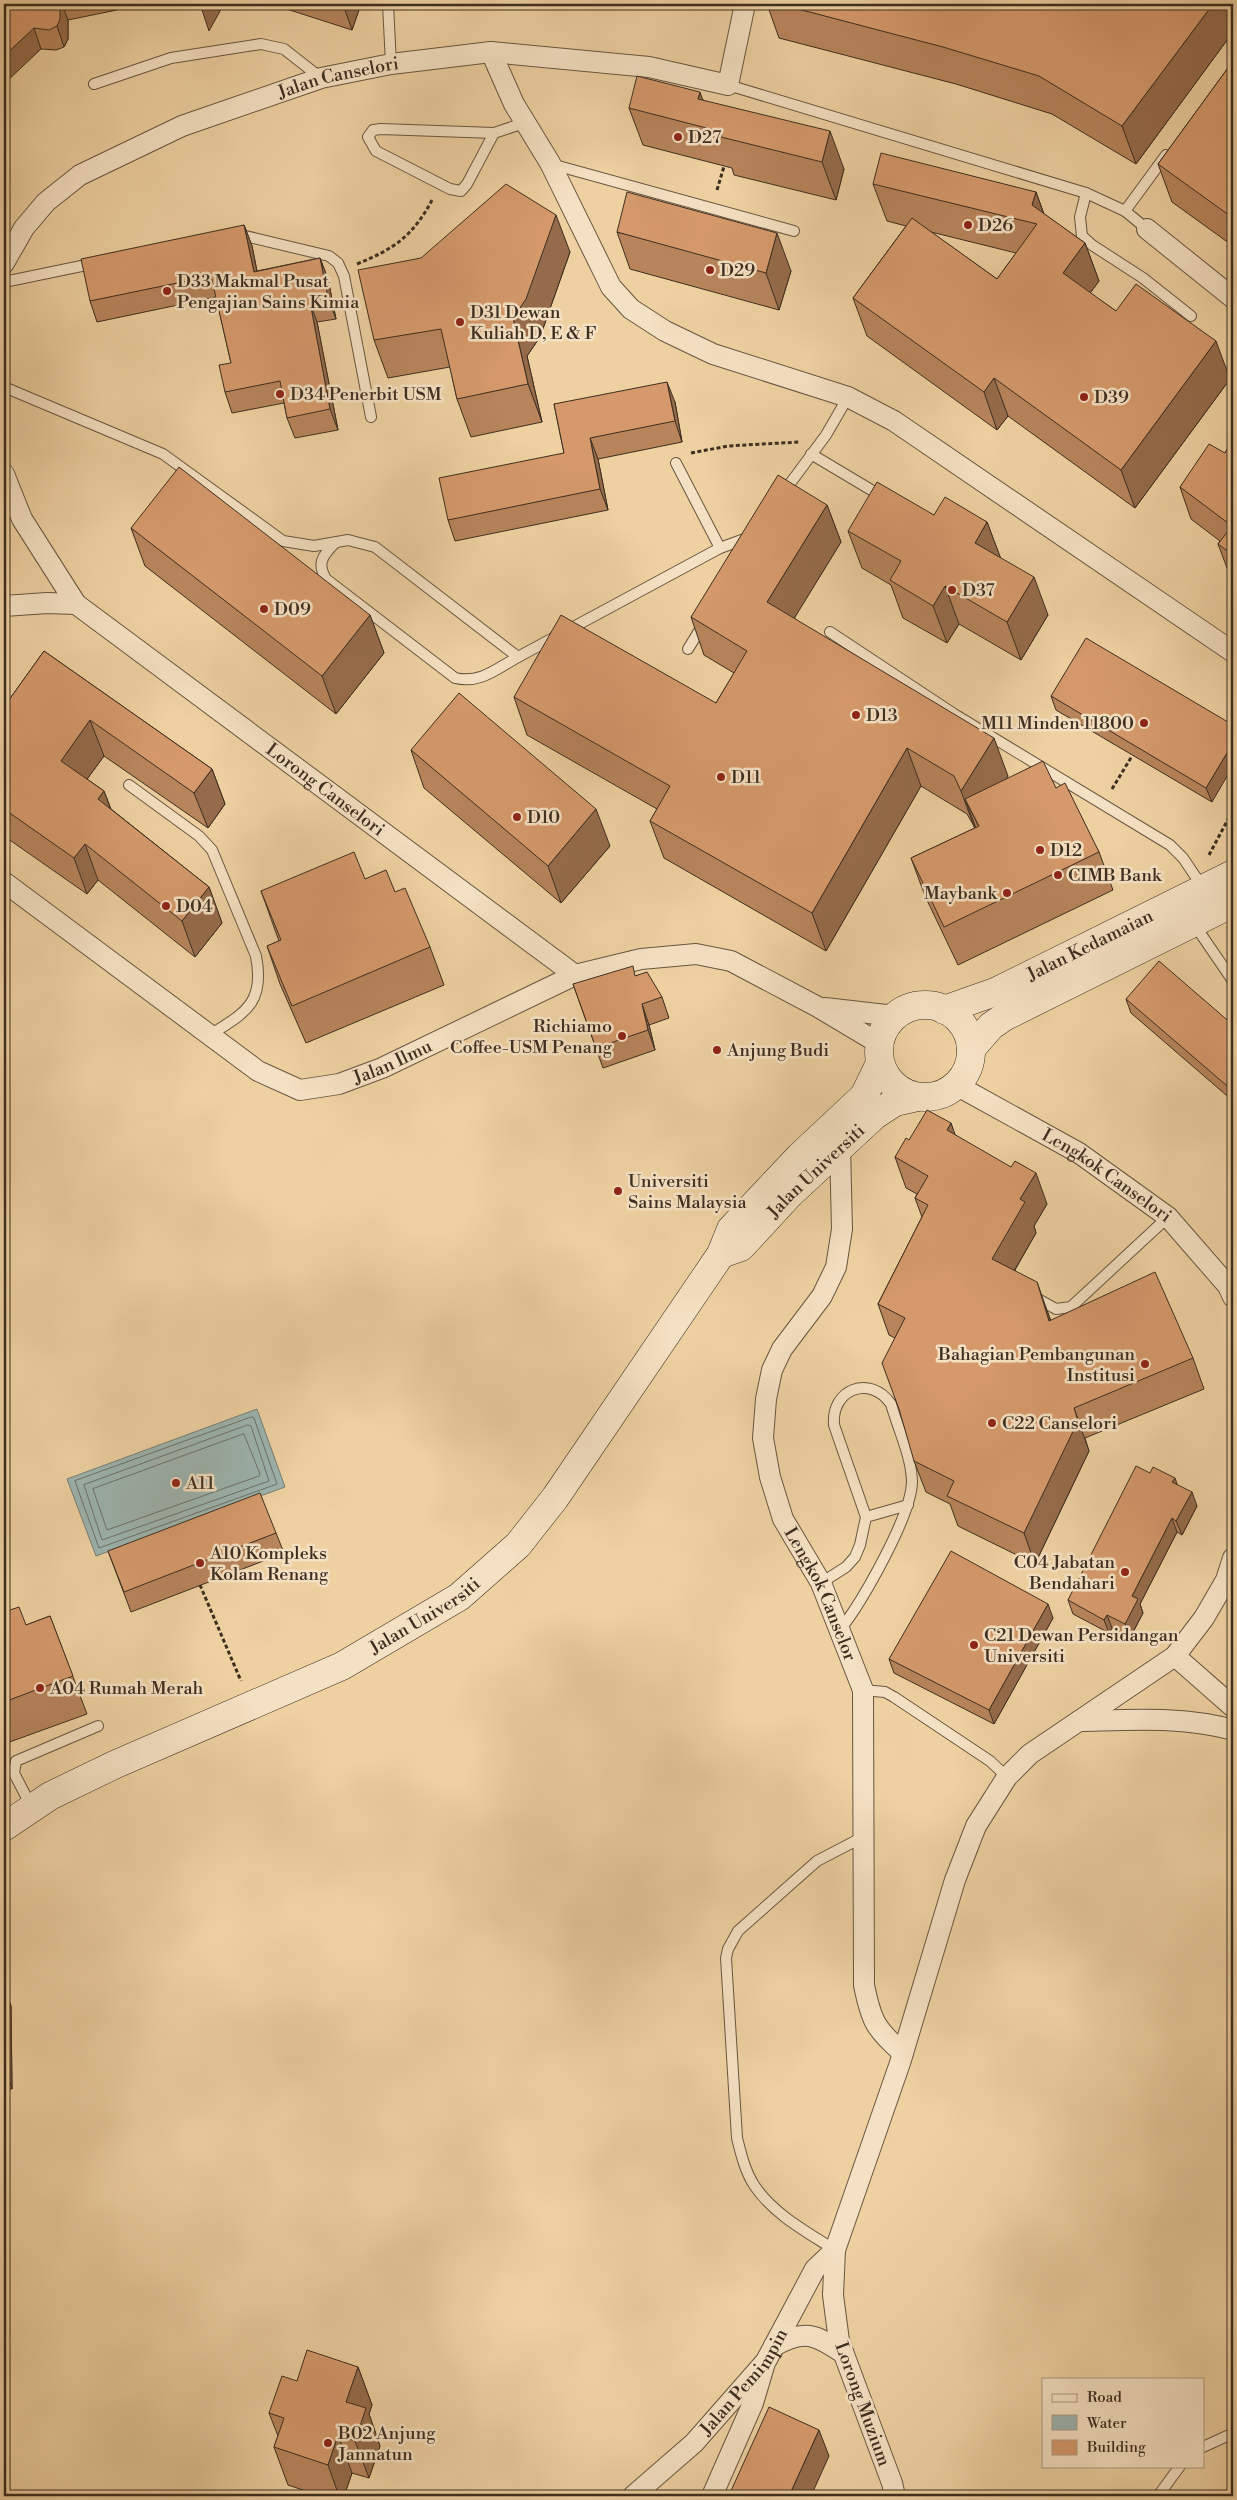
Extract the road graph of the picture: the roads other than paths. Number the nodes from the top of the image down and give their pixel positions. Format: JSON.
{"nodes":[{"id":1,"x":388,"y":4,"type":"edge"},
{"id":2,"x":745,"y":4,"type":"edge"},
{"id":3,"x":491,"y":52,"type":"junction"},
{"id":4,"x":391,"y":64,"type":"junction"},
{"id":5,"x":321,"y":78,"type":"junction"},
{"id":6,"x":94,"y":84,"type":"dead end"},
{"id":7,"x":728,"y":85,"type":"junction"},
{"id":8,"x":524,"y":123,"type":"junction"},
{"id":9,"x":494,"y":133,"type":"junction"},
{"id":10,"x":1170,"y":150,"type":"edge"},
{"id":11,"x":550,"y":163,"type":"junction"},
{"id":12,"x":1086,"y":193,"type":"junction"},
{"id":13,"x":1124,"y":211,"type":"junction"},
{"id":14,"x":1147,"y":229,"type":"joint"},
{"id":15,"x":794,"y":231,"type":"dead end"},
{"id":16,"x":223,"y":234,"type":"edge"},
{"id":17,"x":108,"y":260,"type":"edge"},
{"id":18,"x":4,"y":263,"type":"edge"},
{"id":19,"x":4,"y":282,"type":"edge"},
{"id":20,"x":1233,"y":298,"type":"edge"},
{"id":21,"x":1191,"y":316,"type":"dead end"},
{"id":22,"x":4,"y":387,"type":"edge"},
{"id":23,"x":848,"y":397,"type":"junction"},
{"id":24,"x":371,"y":417,"type":"dead end"},
{"id":25,"x":811,"y":454,"type":"junction"},
{"id":26,"x":676,"y":463,"type":"dead end"},
{"id":27,"x":4,"y":474,"type":"edge"},
{"id":28,"x":776,"y":503,"type":"edge"},
{"id":29,"x":894,"y":504,"type":"edge"},
{"id":30,"x":334,"y":544,"type":"junction"},
{"id":31,"x":720,"y":548,"type":"junction"},
{"id":32,"x":746,"y":551,"type":"edge"},
{"id":33,"x":76,"y":604,"type":"junction"},
{"id":34,"x":4,"y":606,"type":"edge"},
{"id":35,"x":707,"y":616,"type":"edge"},
{"id":36,"x":830,"y":632,"type":"dead end"},
{"id":37,"x":688,"y":649,"type":"dead end"},
{"id":38,"x":1233,"y":652,"type":"edge"},
{"id":39,"x":518,"y":657,"type":"junction"},
{"id":40,"x":129,"y":785,"type":"dead end"},
{"id":41,"x":1233,"y":874,"type":"edge"},
{"id":42,"x":4,"y":882,"type":"edge"},
{"id":43,"x":1204,"y":889,"type":"junction"},
{"id":44,"x":1233,"y":903,"type":"edge"},
{"id":45,"x":1193,"y":923,"type":"junction"},
{"id":46,"x":574,"y":975,"type":"junction"},
{"id":47,"x":1233,"y":981,"type":"edge"},
{"id":48,"x":818,"y":1008,"type":"junction"},
{"id":49,"x":944,"y":1010,"type":"junction"},
{"id":50,"x":895,"y":1016,"type":"junction"},
{"id":51,"x":210,"y":1036,"type":"junction"},
{"id":52,"x":971,"y":1049,"type":"junction"},
{"id":53,"x":880,"y":1054,"type":"junction"},
{"id":54,"x":956,"y":1085,"type":"junction"},
{"id":55,"x":917,"y":1097,"type":"junction"},
{"id":56,"x":840,"y":1146,"type":"junction"},
{"id":57,"x":1168,"y":1217,"type":"junction"},
{"id":58,"x":720,"y":1254,"type":"junction"},
{"id":59,"x":1233,"y":1297,"type":"edge"},
{"id":60,"x":1038,"y":1299,"type":"edge"},
{"id":61,"x":908,"y":1505,"type":"junction"},
{"id":62,"x":866,"y":1517,"type":"junction"},
{"id":63,"x":1233,"y":1558,"type":"edge"},
{"id":64,"x":821,"y":1583,"type":"junction"},
{"id":65,"x":840,"y":1630,"type":"junction"},
{"id":66,"x":1175,"y":1656,"type":"junction"},
{"id":67,"x":863,"y":1690,"type":"junction"},
{"id":68,"x":1233,"y":1707,"type":"edge"},
{"id":69,"x":1079,"y":1721,"type":"junction"},
{"id":70,"x":98,"y":1726,"type":"dead end"},
{"id":71,"x":1233,"y":1730,"type":"edge"},
{"id":72,"x":1007,"y":1777,"type":"junction"},
{"id":73,"x":32,"y":1807,"type":"junction"},
{"id":74,"x":4,"y":1827,"type":"edge"},
{"id":75,"x":863,"y":1837,"type":"junction"},
{"id":76,"x":903,"y":2053,"type":"junction"},
{"id":77,"x":834,"y":2250,"type":"junction"},
{"id":78,"x":843,"y":2352,"type":"junction"},
{"id":79,"x":769,"y":2354,"type":"junction"},
{"id":80,"x":1233,"y":2435,"type":"edge"},
{"id":81,"x":1204,"y":2447,"type":"edge"},
{"id":82,"x":1179,"y":2468,"type":"edge"},
{"id":83,"x":633,"y":2496,"type":"edge"},
{"id":84,"x":712,"y":2496,"type":"edge"},
{"id":85,"x":895,"y":2496,"type":"edge"},
{"id":86,"x":1158,"y":2496,"type":"edge"}],
"edges":[{"from":1,"to":4,"type":"lane"},
{"from":2,"to":7,"type":"street"},
{"from":3,"to":4,"type":"street","name":"Jalan Canselori"},
{"from":3,"to":7,"type":"street","name":"Jalan Canselori"},
{"from":3,"to":8,"type":"street"},
{"from":4,"to":5,"type":"street","name":"Jalan Canselori"},
{"from":5,"to":6,"type":"lane"},
{"from":5,"to":18,"type":"street","name":"Jalan Canselori"},
{"from":7,"to":12,"type":"lane"},
{"from":8,"to":9,"type":"lane"},
{"from":8,"to":11,"type":"street"},
{"from":9,"to":9,"type":"lane"},
{"from":10,"to":13,"type":"lane"},
{"from":11,"to":15,"type":"lane"},
{"from":11,"to":23,"type":"street"},
{"from":12,"to":13,"type":"lane"},
{"from":12,"to":21,"type":"lane"},
{"from":13,"to":14,"type":"lane"},
{"from":14,"to":20,"type":"street"},
{"from":16,"to":24,"type":"lane"},
{"from":17,"to":19,"type":"lane"},
{"from":22,"to":30,"type":"lane"},
{"from":23,"to":25,"type":"lane"},
{"from":23,"to":38,"type":"street"},
{"from":25,"to":28,"type":"lane"},
{"from":25,"to":29,"type":"lane"},
{"from":26,"to":31,"type":"lane"},
{"from":27,"to":33,"type":"street","name":"Lorong Canselori"},
{"from":30,"to":39,"type":"lane"},
{"from":30,"to":39,"type":"lane"},
{"from":31,"to":32,"type":"lane"},
{"from":31,"to":39,"type":"lane"},
{"from":33,"to":34,"type":"street"},
{"from":33,"to":46,"type":"street","name":"Lorong Canselori"},
{"from":35,"to":37,"type":"lane"},
{"from":36,"to":43,"type":"lane"},
{"from":40,"to":51,"type":"lane"},
{"from":41,"to":43,"type":"street","name":"Jalan Kedamaian"},
{"from":42,"to":51,"type":"street","name":"Jalan Ilmu"},
{"from":43,"to":49,"type":"street","name":"Jalan Kedamaian"},
{"from":44,"to":45,"type":"street","name":"Jalan Kedamaian"},
{"from":45,"to":47,"type":"lane"},
{"from":45,"to":52,"type":"street","name":"Jalan Kedamaian"},
{"from":46,"to":48,"type":"street","name":"Jalan Ilmu"},
{"from":46,"to":51,"type":"street","name":"Jalan Ilmu"},
{"from":48,"to":50,"type":"street","name":"Jalan Ilmu"},
{"from":48,"to":53,"type":"street","name":"Jalan Ilmu"},
{"from":49,"to":50,"type":"street"},
{"from":49,"to":52,"type":"street"},
{"from":50,"to":53,"type":"street"},
{"from":52,"to":54,"type":"street"},
{"from":53,"to":55,"type":"street"},
{"from":53,"to":58,"type":"street","name":"Jalan Universiti"},
{"from":54,"to":55,"type":"street"},
{"from":54,"to":57,"type":"street","name":"Lengkok Canselori"},
{"from":55,"to":56,"type":"street","name":"Jalan Universiti"},
{"from":56,"to":58,"type":"street","name":"Jalan Universiti"},
{"from":56,"to":64,"type":"street","name":"Lengkok Canselor"},
{"from":57,"to":59,"type":"street","name":"Lengkok Canselori"},
{"from":57,"to":60,"type":"lane"},
{"from":58,"to":73,"type":"street","name":"Jalan Universiti"},
{"from":61,"to":62,"type":"lane"},
{"from":61,"to":62,"type":"lane"},
{"from":61,"to":65,"type":"lane"},
{"from":62,"to":64,"type":"lane"},
{"from":63,"to":66,"type":"street"},
{"from":64,"to":65,"type":"street","name":"Lengkok Canselor"},
{"from":65,"to":67,"type":"street","name":"Lengkok Canselor"},
{"from":66,"to":68,"type":"street"},
{"from":66,"to":69,"type":"street"},
{"from":67,"to":72,"type":"lane"},
{"from":67,"to":75,"type":"street","name":"Lengkok Canselor"},
{"from":69,"to":71,"type":"street"},
{"from":69,"to":72,"type":"street"},
{"from":70,"to":73,"type":"lane"},
{"from":72,"to":76,"type":"street"},
{"from":73,"to":74,"type":"street","name":"Jalan Universiti"},
{"from":75,"to":76,"type":"street","name":"Lengkok Canselor"},
{"from":75,"to":77,"type":"lane"},
{"from":76,"to":77,"type":"street"},
{"from":77,"to":78,"type":"street","name":"Lorong Muzium"},
{"from":77,"to":79,"type":"street","name":"Jalan Pemimpin"},
{"from":78,"to":79,"type":"street"},
{"from":78,"to":85,"type":"street","name":"Lorong Muzium"},
{"from":79,"to":83,"type":"street","name":"Jalan Pemimpin"},
{"from":79,"to":84,"type":"street"},
{"from":80,"to":81,"type":"lane"},
{"from":82,"to":86,"type":"lane"}]}
